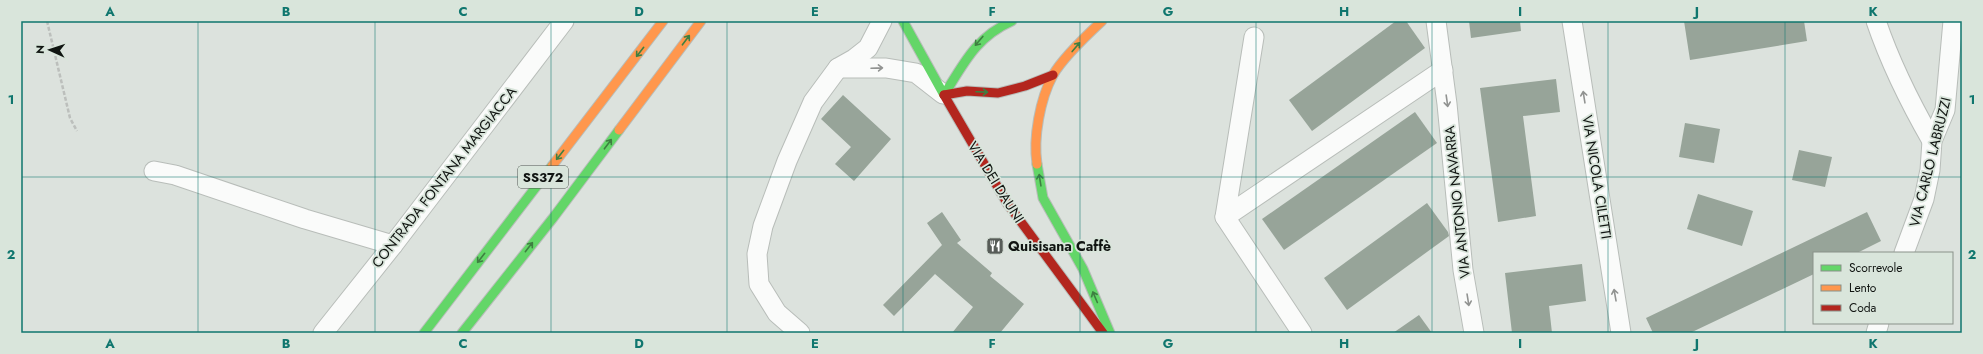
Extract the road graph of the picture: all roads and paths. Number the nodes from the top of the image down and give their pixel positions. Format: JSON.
{"nodes":[{"id":1,"x":47,"y":21,"type":"edge"},
{"id":2,"x":564,"y":21,"type":"edge"},
{"id":3,"x":663,"y":21,"type":"edge"},
{"id":4,"x":701,"y":21,"type":"edge"},
{"id":5,"x":882,"y":21,"type":"edge"},
{"id":6,"x":903,"y":21,"type":"edge"},
{"id":7,"x":1012,"y":21,"type":"edge"},
{"id":8,"x":1102,"y":21,"type":"edge"},
{"id":9,"x":1436,"y":21,"type":"edge"},
{"id":10,"x":1572,"y":21,"type":"edge"},
{"id":11,"x":1876,"y":21,"type":"edge"},
{"id":12,"x":1953,"y":21,"type":"edge"},
{"id":13,"x":1254,"y":37,"type":"dead end"},
{"id":14,"x":838,"y":68,"type":"junction"},
{"id":15,"x":1442,"y":70,"type":"junction"},
{"id":16,"x":1053,"y":74,"type":"junction"},
{"id":17,"x":944,"y":95,"type":"junction"},
{"id":18,"x":77,"y":132,"type":"dead end"},
{"id":19,"x":1932,"y":141,"type":"junction"},
{"id":20,"x":154,"y":171,"type":"dead end"},
{"id":21,"x":1225,"y":217,"type":"junction"},
{"id":22,"x":393,"y":245,"type":"junction"},
{"id":23,"x":1904,"y":252,"type":"edge"},
{"id":24,"x":323,"y":333,"type":"edge"},
{"id":25,"x":424,"y":333,"type":"edge"},
{"id":26,"x":462,"y":333,"type":"edge"},
{"id":27,"x":800,"y":333,"type":"edge"},
{"id":28,"x":1103,"y":333,"type":"edge"},
{"id":29,"x":1110,"y":333,"type":"edge"},
{"id":30,"x":1302,"y":333,"type":"edge"},
{"id":31,"x":1474,"y":333,"type":"edge"},
{"id":32,"x":1621,"y":333,"type":"edge"}],
"edges":[{"from":1,"to":18,"type":"path"},
{"from":2,"to":22,"type":"street","name":"CONTRADA FONTANA MARGIACCA"},
{"from":3,"to":25,"type":"main road","number":"SS372","one_way":true},
{"from":26,"to":4,"type":"main road","number":"SS372","one_way":true},
{"from":5,"to":14,"type":"street"},
{"from":6,"to":17,"type":"main road","name":"VIA DEI DAUNI"},
{"from":7,"to":17,"type":"main road","one_way":true},
{"from":16,"to":8,"type":"main road","one_way":true},
{"from":9,"to":15,"type":"street","name":"VIA ANTONIO NAVARRA"},
{"from":32,"to":10,"type":"street","name":"VIA NICOLA CILETTI","one_way":true},
{"from":11,"to":19,"type":"street"},
{"from":12,"to":19,"type":"street","name":"VIA CARLO LABRUZZI"},
{"from":13,"to":21,"type":"street"},
{"from":14,"to":17,"type":"street","one_way":true},
{"from":14,"to":27,"type":"street"},
{"from":15,"to":21,"type":"street"},
{"from":15,"to":31,"type":"street","name":"VIA ANTONIO NAVARRA","one_way":true},
{"from":17,"to":16,"type":"main road","one_way":true},
{"from":29,"to":16,"type":"main road","one_way":true},
{"from":17,"to":28,"type":"main road","name":"VIA DEI DAUNI"},
{"from":19,"to":23,"type":"street","name":"VIA CARLO LABRUZZI"},
{"from":20,"to":22,"type":"street"},
{"from":21,"to":30,"type":"street"},
{"from":22,"to":24,"type":"street","name":"CONTRADA FONTANA MARGIACCA"}]}
